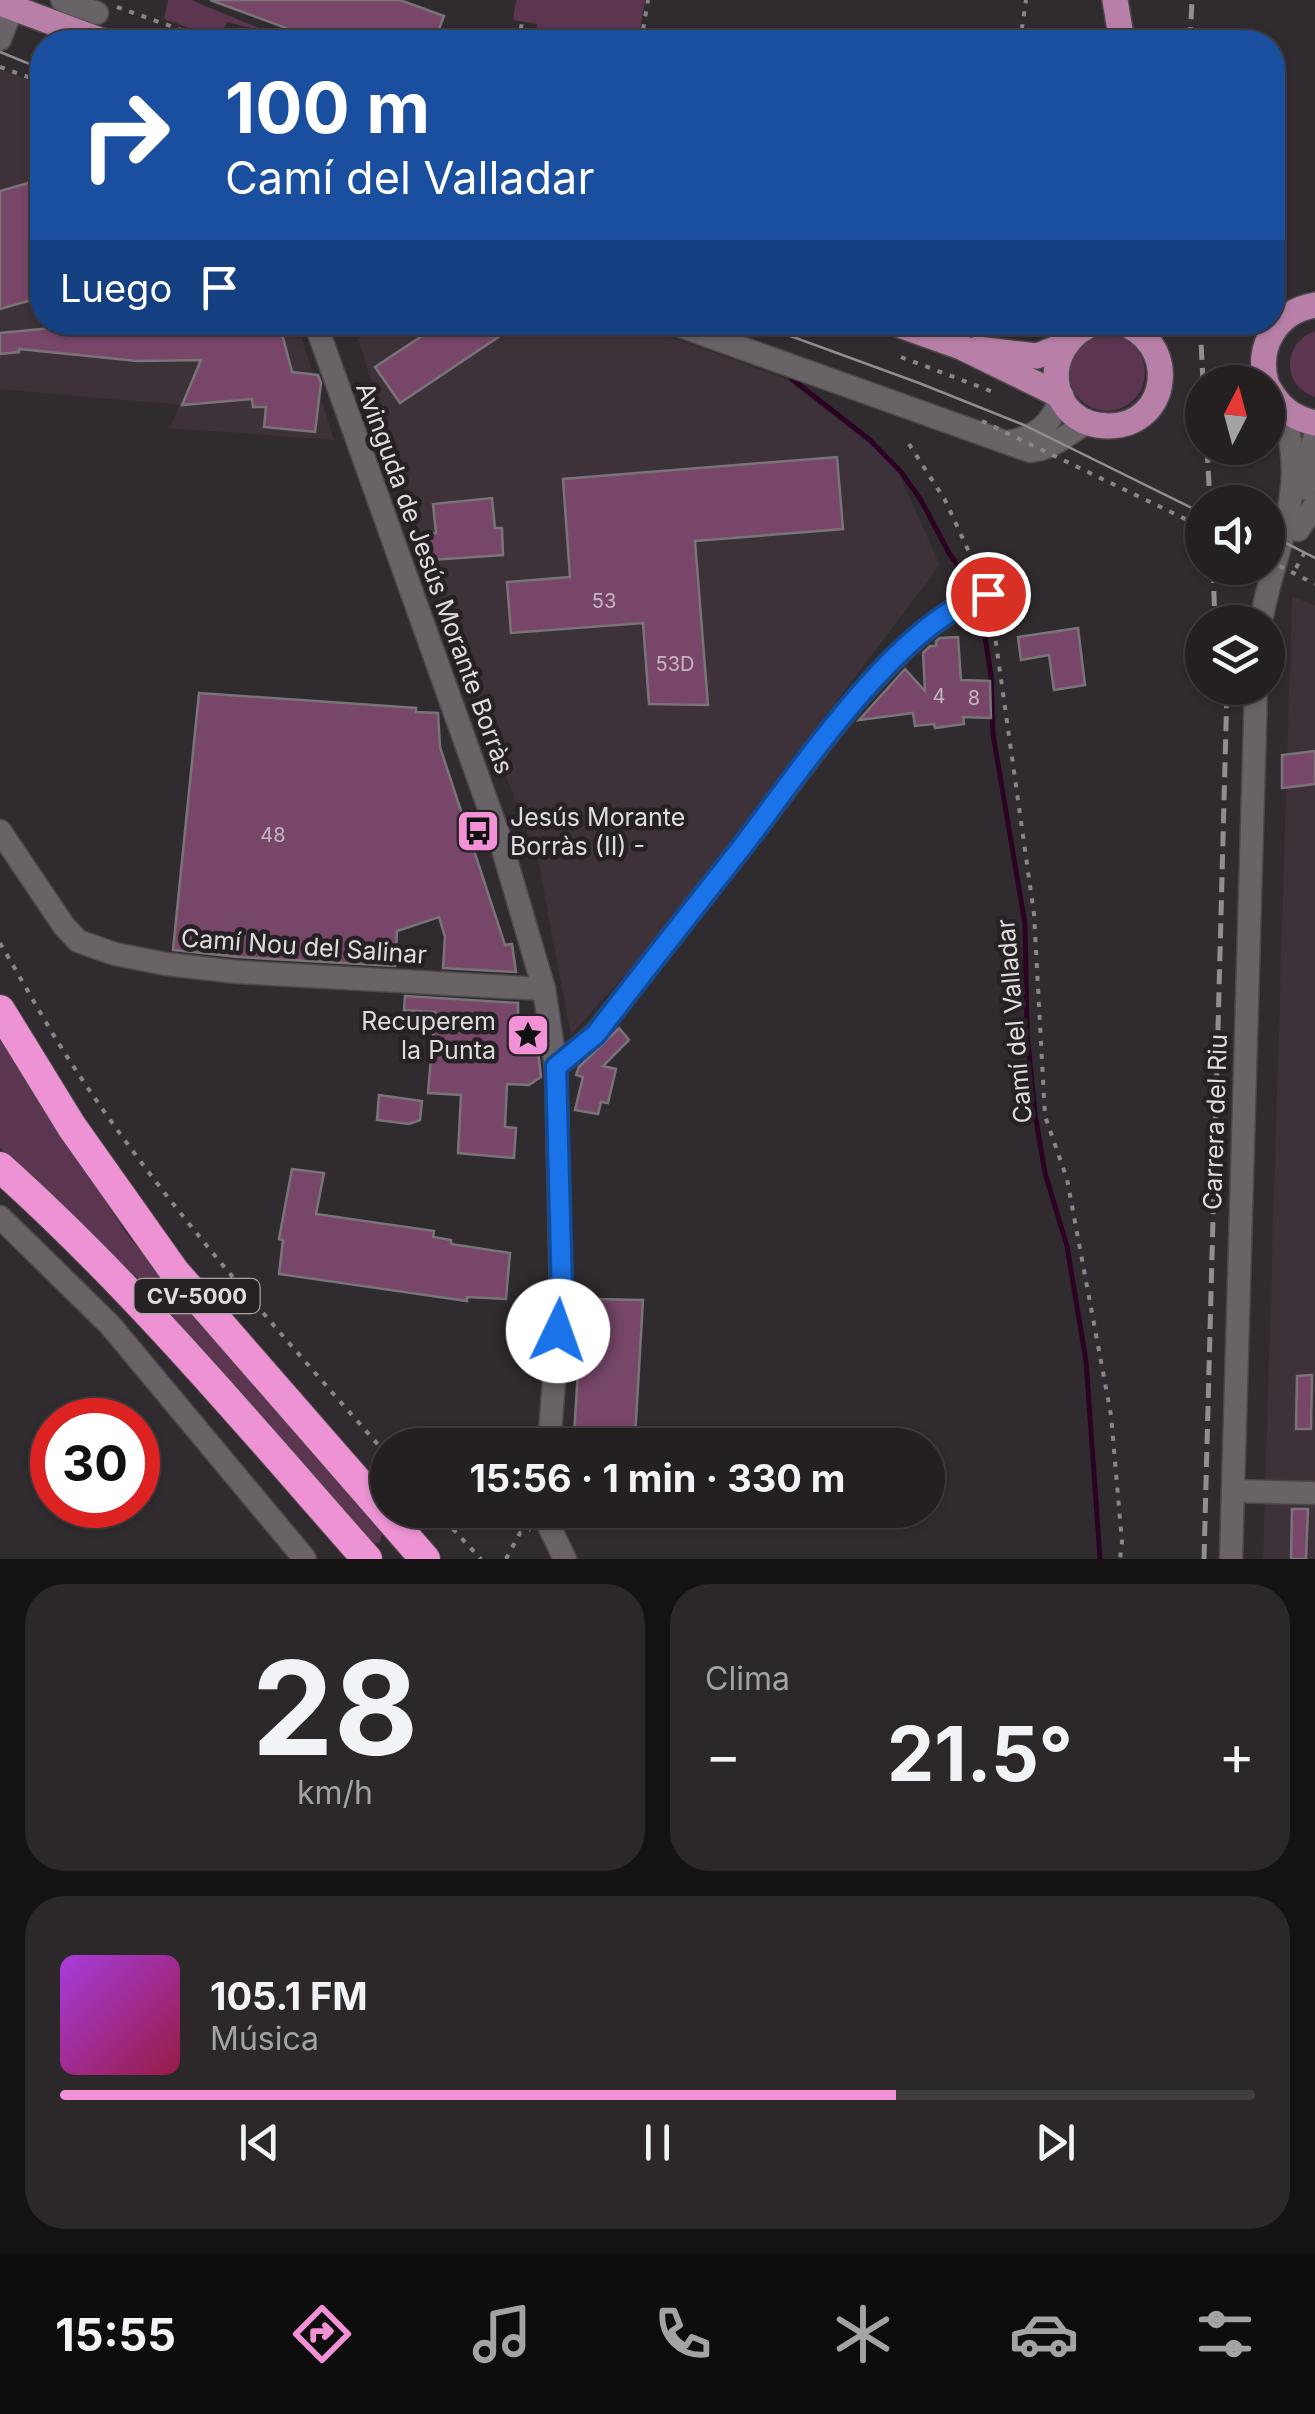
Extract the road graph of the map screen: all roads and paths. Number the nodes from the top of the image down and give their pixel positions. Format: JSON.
{"nodes":[{"id":1,"x":648,"y":0,"type":"edge"},
{"id":2,"x":1026,"y":0,"type":"edge"},
{"id":3,"x":1114,"y":0,"type":"edge"},
{"id":4,"x":6,"y":5,"type":"edge"},
{"id":5,"x":104,"y":9,"type":"joint"},
{"id":6,"x":55,"y":11,"type":"edge"},
{"id":7,"x":522,"y":21,"type":"dead end"},
{"id":8,"x":86,"y":30,"type":"edge"},
{"id":9,"x":175,"y":30,"type":"edge"},
{"id":10,"x":521,"y":30,"type":"edge"},
{"id":11,"x":643,"y":30,"type":"edge"},
{"id":12,"x":1022,"y":30,"type":"edge"},
{"id":13,"x":1120,"y":30,"type":"edge"},
{"id":14,"x":0,"y":40,"type":"edge"},
{"id":15,"x":0,"y":67,"type":"edge"},
{"id":16,"x":30,"y":78,"type":"edge"},
{"id":17,"x":1310,"y":301,"type":"edge"},
{"id":18,"x":1285,"y":318,"type":"edge"},
{"id":19,"x":320,"y":335,"type":"edge"},
{"id":20,"x":705,"y":335,"type":"edge"},
{"id":21,"x":926,"y":335,"type":"edge"},
{"id":22,"x":1072,"y":335,"type":"edge"},
{"id":23,"x":1151,"y":335,"type":"edge"},
{"id":24,"x":1271,"y":335,"type":"edge"},
{"id":25,"x":1064,"y":345,"type":"junction"},
{"id":26,"x":960,"y":348,"type":"junction"},
{"id":27,"x":902,"y":357,"type":"dead end"},
{"id":28,"x":1263,"y":365,"type":"edge"},
{"id":29,"x":996,"y":393,"type":"dead end"},
{"id":30,"x":1061,"y":397,"type":"junction"},
{"id":31,"x":1285,"y":407,"type":"edge"},
{"id":32,"x":982,"y":421,"type":"dead end"},
{"id":33,"x":1088,"y":422,"type":"junction"},
{"id":34,"x":1285,"y":423,"type":"edge"},
{"id":35,"x":1315,"y":424,"type":"edge"},
{"id":36,"x":1315,"y":436,"type":"edge"},
{"id":37,"x":1004,"y":443,"type":"junction"},
{"id":38,"x":909,"y":444,"type":"dead end"},
{"id":39,"x":1315,"y":505,"type":"edge"},
{"id":40,"x":1185,"y":519,"type":"edge"},
{"id":41,"x":1285,"y":530,"type":"edge"},
{"id":42,"x":1298,"y":530,"type":"junction"},
{"id":43,"x":1285,"y":547,"type":"edge"},
{"id":44,"x":1285,"y":571,"type":"edge"},
{"id":45,"x":1315,"y":584,"type":"edge"},
{"id":46,"x":988,"y":594,"type":"junction"},
{"id":47,"x":1256,"y":705,"type":"edge"},
{"id":48,"x":0,"y":831,"type":"edge"},
{"id":49,"x":0,"y":942,"type":"edge"},
{"id":50,"x":544,"y":989,"type":"junction"},
{"id":51,"x":0,"y":1010,"type":"edge"},
{"id":52,"x":556,"y":1067,"type":"junction"},
{"id":53,"x":0,"y":1169,"type":"edge"},
{"id":54,"x":0,"y":1217,"type":"edge"},
{"id":55,"x":550,"y":1428,"type":"edge"},
{"id":56,"x":370,"y":1435,"type":"edge"},
{"id":57,"x":1233,"y":1491,"type":"junction"},
{"id":58,"x":1311,"y":1493,"type":"dead end"},
{"id":59,"x":452,"y":1528,"type":"edge"},
{"id":60,"x":530,"y":1528,"type":"edge"},
{"id":61,"x":553,"y":1528,"type":"edge"},
{"id":62,"x":305,"y":1559,"type":"edge"},
{"id":63,"x":366,"y":1559,"type":"edge"},
{"id":64,"x":425,"y":1559,"type":"edge"},
{"id":65,"x":481,"y":1559,"type":"edge"},
{"id":66,"x":506,"y":1559,"type":"edge"},
{"id":67,"x":565,"y":1559,"type":"edge"},
{"id":68,"x":1120,"y":1559,"type":"edge"},
{"id":69,"x":1231,"y":1559,"type":"edge"}],
"edges":[{"from":1,"to":11,"type":"path"},
{"from":2,"to":12,"type":"path"},
{"from":3,"to":13,"type":"main road"},
{"from":4,"to":6,"type":"main road"},
{"from":4,"to":14,"type":"street"},
{"from":5,"to":6,"type":"street"},
{"from":5,"to":9,"type":"path"},
{"from":6,"to":8,"type":"main road"},
{"from":7,"to":10,"type":"path"},
{"from":15,"to":16,"type":"path"},
{"from":17,"to":18,"type":"main road"},
{"from":19,"to":50,"type":"street","name":"Avinguda de Jesús Morante Borràs"},
{"from":20,"to":37,"type":"street"},
{"from":21,"to":26,"type":"main road"},
{"from":22,"to":25,"type":"main road"},
{"from":23,"to":33,"type":"main road"},
{"from":24,"to":28,"type":"main road"},
{"from":25,"to":26,"type":"main road"},
{"from":25,"to":30,"type":"main road"},
{"from":26,"to":30,"type":"main road"},
{"from":27,"to":29,"type":"path"},
{"from":30,"to":33,"type":"main road"},
{"from":30,"to":37,"type":"street"},
{"from":31,"to":35,"type":"main road"},
{"from":32,"to":40,"type":"path","bridge":true},
{"from":33,"to":37,"type":"street"},
{"from":34,"to":41,"type":"street"},
{"from":36,"to":42,"type":"street"},
{"from":38,"to":46,"type":"path","name":"Camí del Valladar"},
{"from":39,"to":42,"type":"street"},
{"from":42,"to":43,"type":"street"},
{"from":44,"to":45,"type":"path","bridge":true},
{"from":46,"to":52,"type":"street"},
{"from":46,"to":68,"type":"path","name":"Camí del Valladar"},
{"from":47,"to":57,"type":"street","name":"Carrera del Riu"},
{"from":48,"to":50,"type":"street","name":"Camí Nou del Salinar"},
{"from":49,"to":56,"type":"path"},
{"from":50,"to":52,"type":"street","name":"Avinguda de Jesús Morante Borràs"},
{"from":51,"to":64,"type":"highway","number":"CV-5000"},
{"from":52,"to":55,"type":"street","name":"Avinguda de Jesús Morante Borràs"},
{"from":53,"to":63,"type":"highway","number":"CV-5000"},
{"from":54,"to":62,"type":"street"},
{"from":57,"to":58,"type":"street"},
{"from":57,"to":69,"type":"street","name":"Carrera del Riu"},
{"from":59,"to":65,"type":"path"},
{"from":60,"to":66,"type":"path"},
{"from":61,"to":67,"type":"street"}]}
